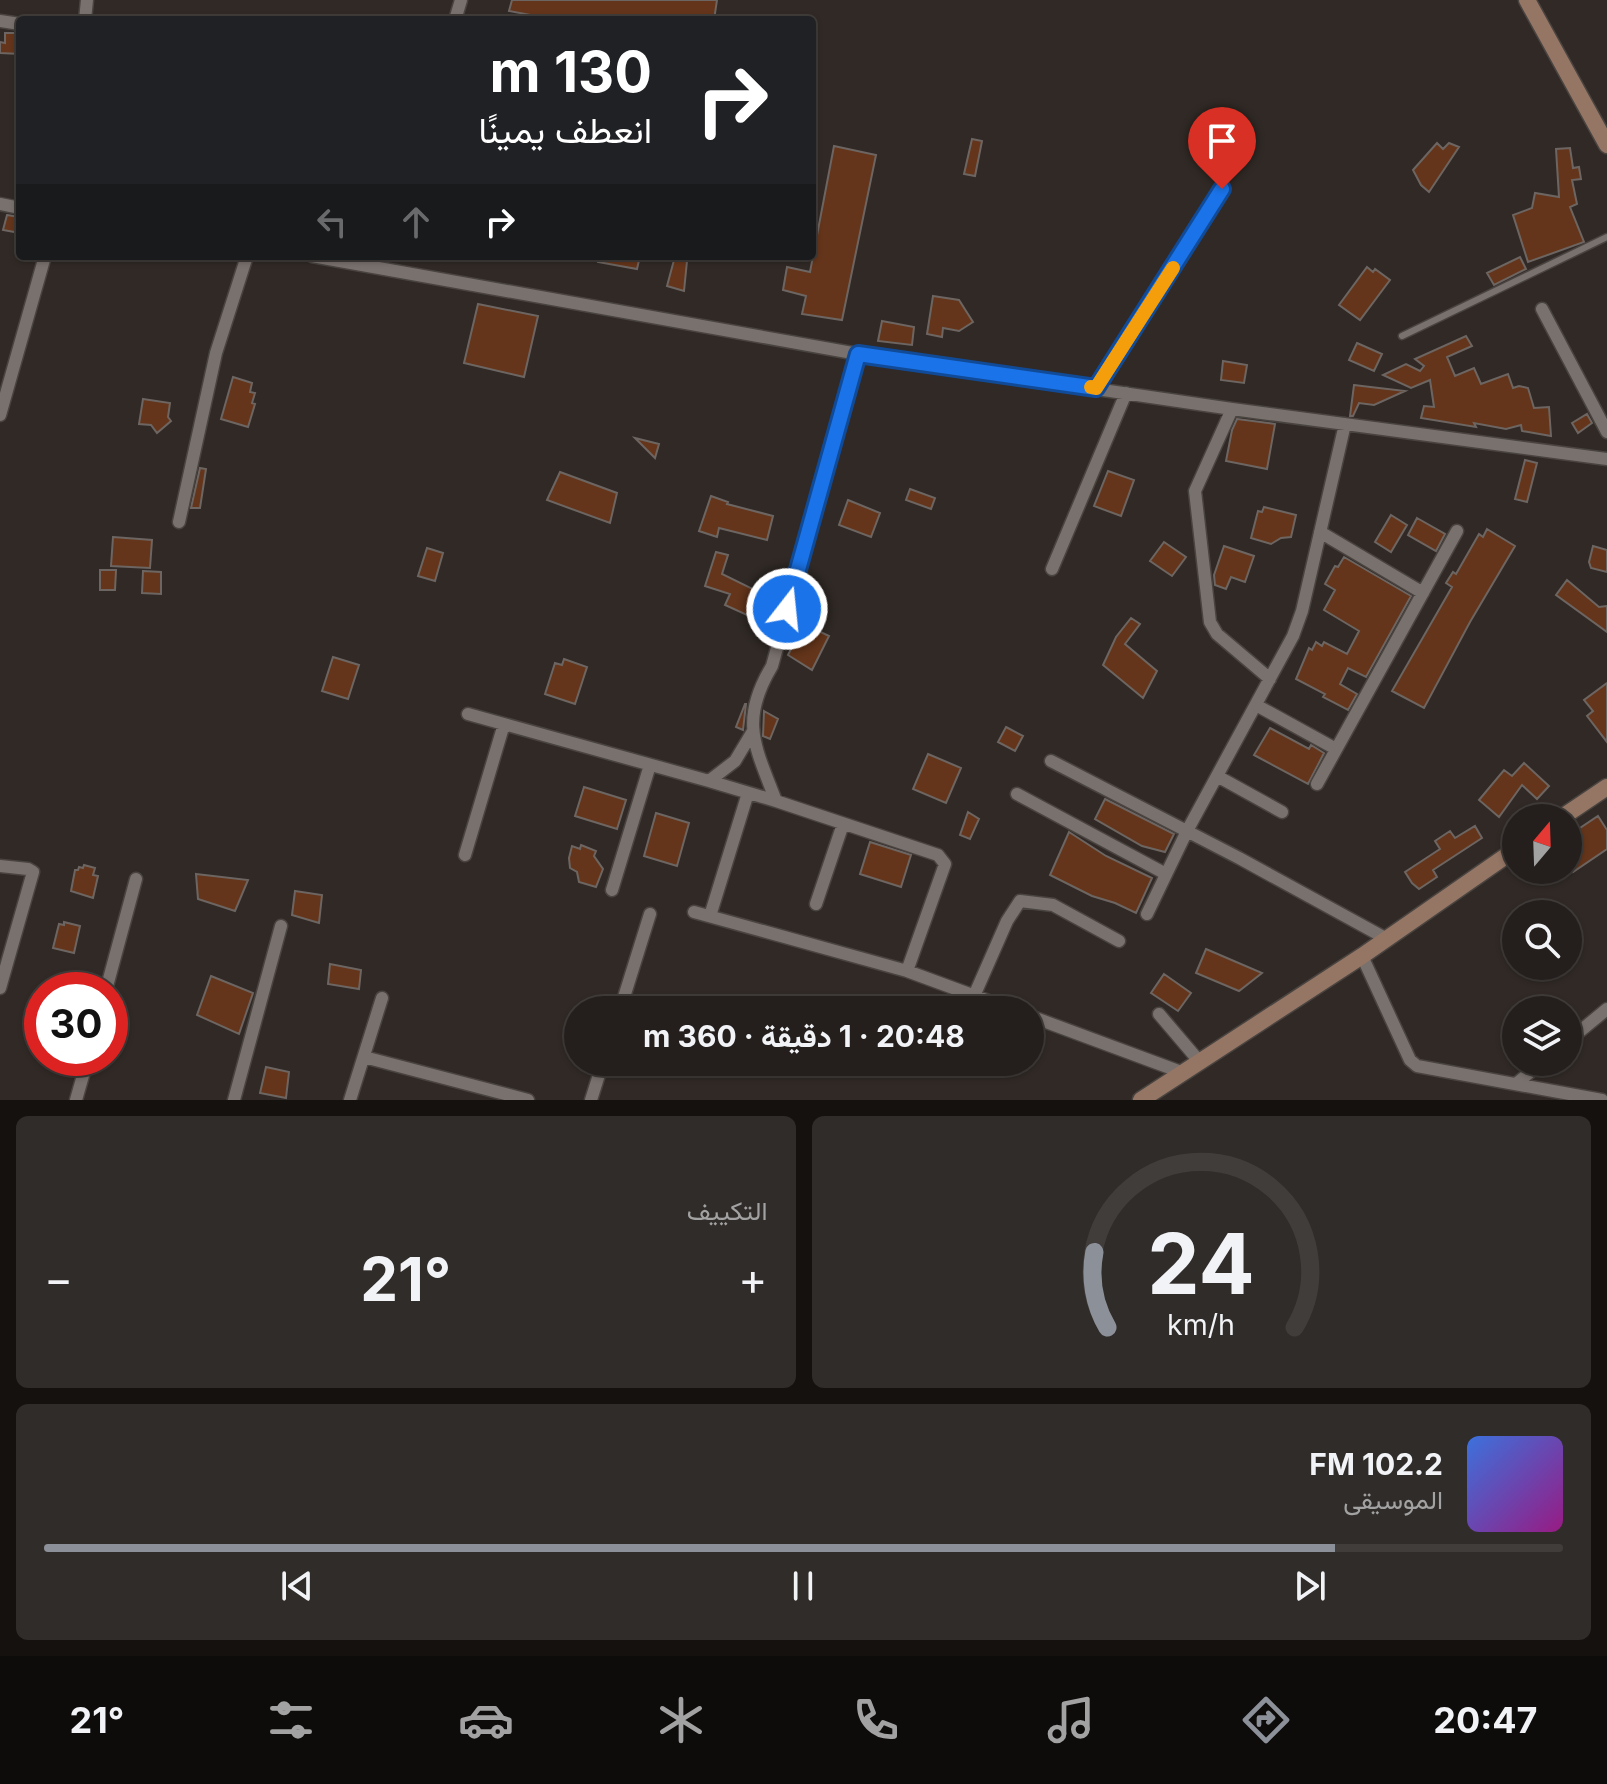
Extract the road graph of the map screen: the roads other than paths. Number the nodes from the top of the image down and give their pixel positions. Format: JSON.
{"nodes":[{"id":1,"x":1527,"y":0,"type":"edge"},
{"id":2,"x":1607,"y":145,"type":"edge"},
{"id":3,"x":1222,"y":189,"type":"dead end"},
{"id":4,"x":1607,"y":237,"type":"edge"},
{"id":5,"x":44,"y":260,"type":"edge"},
{"id":6,"x":246,"y":260,"type":"edge"},
{"id":7,"x":375,"y":261,"type":"edge"},
{"id":8,"x":1542,"y":309,"type":"dead end"},
{"id":9,"x":1402,"y":336,"type":"dead end"},
{"id":10,"x":858,"y":354,"type":"junction"},
{"id":11,"x":1096,"y":388,"type":"junction"},
{"id":12,"x":1126,"y":393,"type":"junction"},
{"id":13,"x":1232,"y":409,"type":"junction"},
{"id":14,"x":0,"y":415,"type":"edge"},
{"id":15,"x":1345,"y":424,"type":"junction"},
{"id":16,"x":1607,"y":432,"type":"edge"},
{"id":17,"x":1607,"y":459,"type":"edge"},
{"id":18,"x":179,"y":522,"type":"dead end"},
{"id":19,"x":1457,"y":531,"type":"dead end"},
{"id":20,"x":1320,"y":532,"type":"junction"},
{"id":21,"x":1052,"y":569,"type":"dead end"},
{"id":22,"x":1423,"y":593,"type":"junction"},
{"id":23,"x":1270,"y":679,"type":"junction"},
{"id":24,"x":1256,"y":705,"type":"junction"},
{"id":25,"x":468,"y":714,"type":"dead end"},
{"id":26,"x":504,"y":724,"type":"junction"},
{"id":27,"x":753,"y":731,"type":"junction"},
{"id":28,"x":1336,"y":749,"type":"junction"},
{"id":29,"x":1051,"y":761,"type":"dead end"},
{"id":30,"x":650,"y":765,"type":"junction"},
{"id":31,"x":1217,"y":776,"type":"junction"},
{"id":32,"x":709,"y":781,"type":"junction"},
{"id":33,"x":1317,"y":784,"type":"dead end"},
{"id":34,"x":1607,"y":787,"type":"edge"},
{"id":35,"x":748,"y":793,"type":"junction"},
{"id":36,"x":1017,"y":794,"type":"dead end"},
{"id":37,"x":776,"y":801,"type":"junction"},
{"id":38,"x":1582,"y":804,"type":"edge"},
{"id":39,"x":1282,"y":812,"type":"dead end"},
{"id":40,"x":843,"y":824,"type":"junction"},
{"id":41,"x":1187,"y":831,"type":"junction"},
{"id":42,"x":465,"y":855,"type":"dead end"},
{"id":43,"x":1502,"y":859,"type":"edge"},
{"id":44,"x":0,"y":866,"type":"edge"},
{"id":45,"x":1166,"y":874,"type":"junction"},
{"id":46,"x":136,"y":879,"type":"dead end"},
{"id":47,"x":612,"y":890,"type":"dead end"},
{"id":48,"x":816,"y":904,"type":"dead end"},
{"id":49,"x":694,"y":912,"type":"dead end"},
{"id":50,"x":650,"y":914,"type":"dead end"},
{"id":51,"x":1147,"y":914,"type":"dead end"},
{"id":52,"x":710,"y":916,"type":"junction"},
{"id":53,"x":281,"y":926,"type":"dead end"},
{"id":54,"x":1387,"y":939,"type":"junction"},
{"id":55,"x":1119,"y":941,"type":"dead end"},
{"id":56,"x":1362,"y":956,"type":"junction"},
{"id":57,"x":907,"y":971,"type":"junction"},
{"id":58,"x":111,"y":972,"type":"edge"},
{"id":59,"x":0,"y":988,"type":"edge"},
{"id":60,"x":624,"y":996,"type":"edge"},
{"id":61,"x":974,"y":996,"type":"joint"},
{"id":62,"x":382,"y":998,"type":"dead end"},
{"id":63,"x":1607,"y":1009,"type":"edge"},
{"id":64,"x":1159,"y":1014,"type":"dead end"},
{"id":65,"x":1044,"y":1021,"type":"edge"},
{"id":66,"x":1582,"y":1030,"type":"edge"},
{"id":67,"x":364,"y":1057,"type":"junction"},
{"id":68,"x":1199,"y":1061,"type":"junction"},
{"id":69,"x":1181,"y":1072,"type":"junction"},
{"id":70,"x":83,"y":1076,"type":"edge"},
{"id":71,"x":599,"y":1076,"type":"edge"},
{"id":72,"x":1525,"y":1076,"type":"edge"},
{"id":73,"x":1516,"y":1084,"type":"junction"},
{"id":74,"x":76,"y":1100,"type":"edge"},
{"id":75,"x":234,"y":1100,"type":"edge"},
{"id":76,"x":350,"y":1100,"type":"edge"},
{"id":77,"x":528,"y":1100,"type":"edge"},
{"id":78,"x":591,"y":1100,"type":"edge"},
{"id":79,"x":1141,"y":1100,"type":"edge"},
{"id":80,"x":1602,"y":1100,"type":"edge"}],
"edges":[{"from":1,"to":2,"type":"main road"},
{"from":3,"to":11,"type":"street"},
{"from":4,"to":9,"type":"lane"},
{"from":5,"to":14,"type":"street"},
{"from":6,"to":18,"type":"street"},
{"from":7,"to":10,"type":"street"},
{"from":8,"to":16,"type":"street"},
{"from":10,"to":11,"type":"street"},
{"from":10,"to":27,"type":"street"},
{"from":11,"to":12,"type":"street"},
{"from":12,"to":13,"type":"street"},
{"from":12,"to":21,"type":"street"},
{"from":13,"to":15,"type":"street"},
{"from":13,"to":23,"type":"street"},
{"from":15,"to":17,"type":"street"},
{"from":15,"to":20,"type":"street"},
{"from":19,"to":22,"type":"street"},
{"from":20,"to":22,"type":"street"},
{"from":20,"to":23,"type":"street"},
{"from":22,"to":28,"type":"street"},
{"from":23,"to":24,"type":"street"},
{"from":24,"to":28,"type":"street"},
{"from":24,"to":31,"type":"street"},
{"from":25,"to":26,"type":"street"},
{"from":26,"to":30,"type":"street"},
{"from":26,"to":42,"type":"street"},
{"from":27,"to":32,"type":"street"},
{"from":27,"to":37,"type":"street"},
{"from":28,"to":33,"type":"street"},
{"from":29,"to":41,"type":"street"},
{"from":30,"to":32,"type":"street"},
{"from":30,"to":47,"type":"street"},
{"from":31,"to":39,"type":"street"},
{"from":31,"to":41,"type":"street"},
{"from":32,"to":35,"type":"street"},
{"from":34,"to":38,"type":"main road"},
{"from":35,"to":37,"type":"street"},
{"from":35,"to":52,"type":"street"},
{"from":36,"to":45,"type":"street"},
{"from":37,"to":40,"type":"street"},
{"from":40,"to":48,"type":"street"},
{"from":40,"to":57,"type":"street"},
{"from":41,"to":45,"type":"street"},
{"from":41,"to":54,"type":"street"},
{"from":43,"to":54,"type":"main road"},
{"from":44,"to":59,"type":"street"},
{"from":45,"to":51,"type":"street"},
{"from":46,"to":58,"type":"street"},
{"from":49,"to":52,"type":"street"},
{"from":50,"to":60,"type":"street"},
{"from":52,"to":57,"type":"street"},
{"from":53,"to":75,"type":"street"},
{"from":54,"to":56,"type":"main road"},
{"from":55,"to":61,"type":"street"},
{"from":56,"to":68,"type":"main road"},
{"from":56,"to":73,"type":"street"},
{"from":57,"to":61,"type":"street"},
{"from":62,"to":67,"type":"street"},
{"from":63,"to":66,"type":"street"},
{"from":64,"to":68,"type":"street"},
{"from":65,"to":69,"type":"street"},
{"from":67,"to":76,"type":"street"},
{"from":67,"to":77,"type":"street"},
{"from":68,"to":69,"type":"main road"},
{"from":69,"to":79,"type":"main road"},
{"from":70,"to":74,"type":"street"},
{"from":71,"to":78,"type":"street"},
{"from":72,"to":73,"type":"street"},
{"from":73,"to":80,"type":"street"}]}
